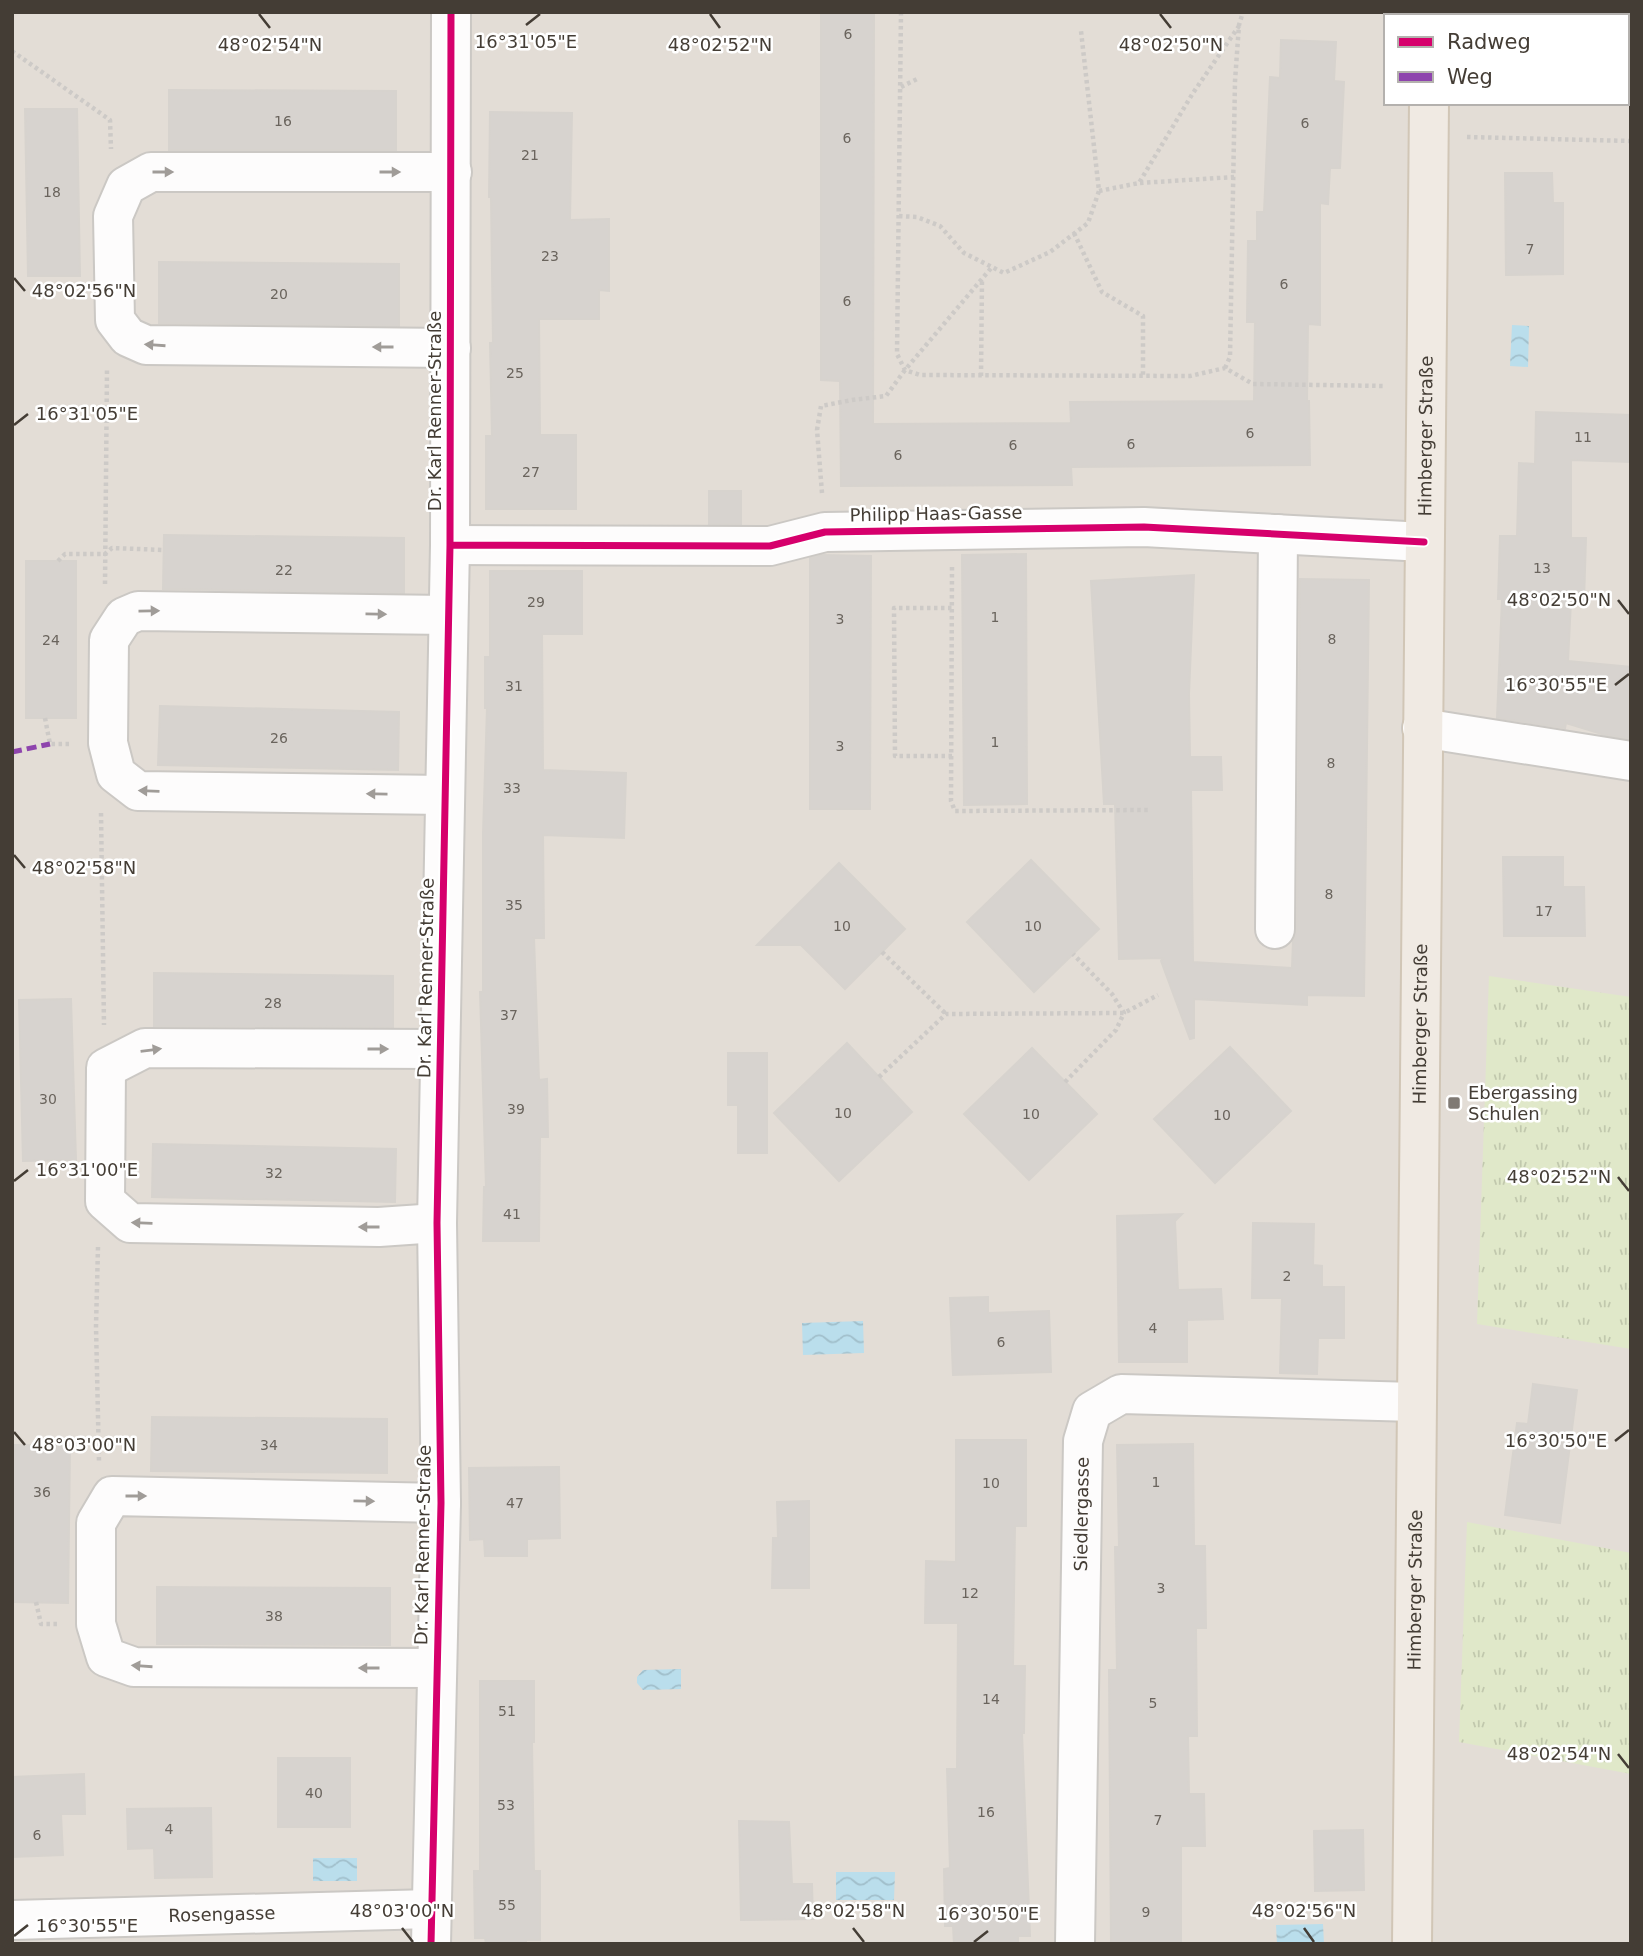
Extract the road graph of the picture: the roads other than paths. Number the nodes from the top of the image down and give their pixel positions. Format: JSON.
{"nodes":[{"id":1,"x":451,"y":12,"type":"edge"},
{"id":2,"x":1429,"y":120,"type":"edge"},
{"id":3,"x":452,"y":172,"type":"junction"},
{"id":4,"x":451,"y":348,"type":"junction"},
{"id":5,"x":1278,"y":534,"type":"junction"},
{"id":6,"x":1424,"y":542,"type":"junction"},
{"id":7,"x":450,"y":545,"type":"junction"},
{"id":8,"x":448,"y":615,"type":"junction"},
{"id":9,"x":1422,"y":728,"type":"junction"},
{"id":10,"x":1631,"y":761,"type":"edge"},
{"id":11,"x":445,"y":795,"type":"junction"},
{"id":12,"x":1275,"y":929,"type":"dead end"},
{"id":13,"x":440,"y":1049,"type":"junction"},
{"id":14,"x":438,"y":1223,"type":"junction"},
{"id":15,"x":1415,"y":1402,"type":"junction"},
{"id":16,"x":441,"y":1503,"type":"junction"},
{"id":17,"x":437,"y":1668,"type":"junction"},
{"id":18,"x":12,"y":1920,"type":"edge"},
{"id":19,"x":431,"y":1926,"type":"edge"},
{"id":20,"x":1075,"y":1944,"type":"edge"},
{"id":21,"x":1412,"y":1944,"type":"edge"}],
"edges":[{"from":1,"to":3,"type":"street","name":"Dr. Karl Renner-Straße"},
{"from":2,"to":6,"type":"main road","name":"Himberger Straße"},
{"from":3,"to":4,"type":"street","name":"Dr. Karl Renner-Straße"},
{"from":4,"to":3,"type":"street","one_way":true},
{"from":4,"to":7,"type":"street","name":"Dr. Karl Renner-Straße"},
{"from":5,"to":6,"type":"street","name":"Philipp Haas-Gasse"},
{"from":5,"to":7,"type":"street","name":"Philipp Haas-Gasse"},
{"from":5,"to":12,"type":"street"},
{"from":6,"to":9,"type":"main road","name":"Himberger Straße"},
{"from":7,"to":8,"type":"street","name":"Dr. Karl Renner-Straße"},
{"from":8,"to":11,"type":"street","name":"Dr. Karl Renner-Straße"},
{"from":11,"to":8,"type":"street","one_way":true},
{"from":9,"to":10,"type":"street"},
{"from":9,"to":15,"type":"main road","name":"Himberger Straße"},
{"from":11,"to":13,"type":"street","name":"Dr. Karl Renner-Straße"},
{"from":13,"to":14,"type":"street","name":"Dr. Karl Renner-Straße"},
{"from":14,"to":13,"type":"street","one_way":true},
{"from":14,"to":16,"type":"street","name":"Dr. Karl Renner-Straße"},
{"from":15,"to":20,"type":"street","name":"Siedlergasse"},
{"from":15,"to":21,"type":"main road","name":"Himberger Straße"},
{"from":16,"to":17,"type":"street","name":"Dr. Karl Renner-Straße"},
{"from":17,"to":16,"type":"street","one_way":true},
{"from":17,"to":19,"type":"street","name":"Dr. Karl Renner-Straße"},
{"from":18,"to":19,"type":"street","name":"Rosengasse"}]}
